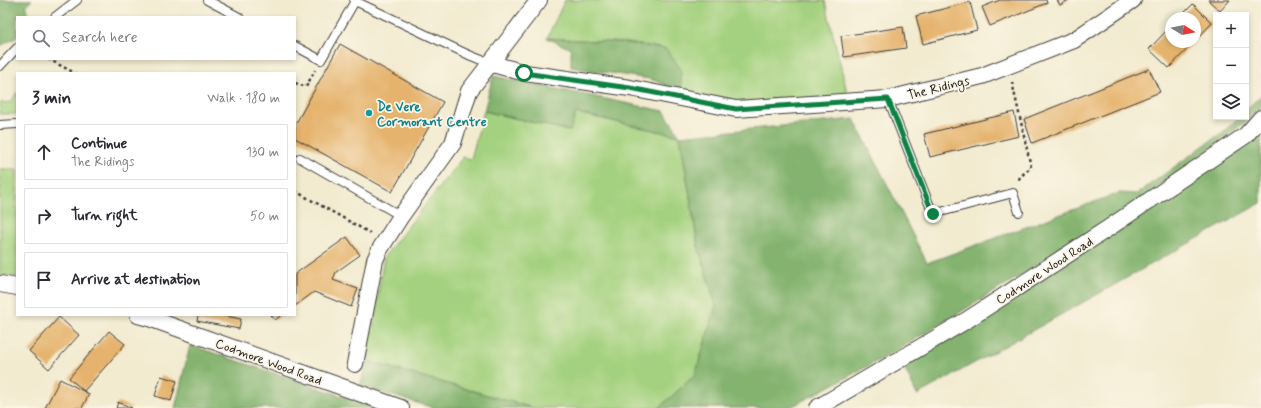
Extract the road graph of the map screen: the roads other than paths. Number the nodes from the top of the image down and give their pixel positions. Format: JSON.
{"nodes":[{"id":1,"x":76,"y":0,"type":"edge"},
{"id":2,"x":206,"y":0,"type":"edge"},
{"id":3,"x":355,"y":0,"type":"edge"},
{"id":4,"x":539,"y":0,"type":"edge"},
{"id":5,"x":1133,"y":0,"type":"edge"},
{"id":6,"x":56,"y":16,"type":"edge"},
{"id":7,"x":237,"y":16,"type":"edge"},
{"id":8,"x":296,"y":47,"type":"edge"},
{"id":9,"x":16,"y":49,"type":"edge"},
{"id":10,"x":489,"y":63,"type":"junction"},
{"id":11,"x":0,"y":66,"type":"edge"},
{"id":12,"x":888,"y":99,"type":"junction"},
{"id":13,"x":1261,"y":118,"type":"edge"},
{"id":14,"x":16,"y":124,"type":"edge"},
{"id":15,"x":0,"y":125,"type":"edge"},
{"id":16,"x":300,"y":158,"type":"dead end"},
{"id":17,"x":1019,"y":212,"type":"dead end"},
{"id":18,"x":401,"y":216,"type":"junction"},
{"id":19,"x":0,"y":284,"type":"edge"},
{"id":20,"x":16,"y":287,"type":"edge"},
{"id":21,"x":142,"y":316,"type":"edge"},
{"id":22,"x":355,"y":364,"type":"dead end"},
{"id":23,"x":401,"y":408,"type":"edge"},
{"id":24,"x":817,"y":408,"type":"edge"}],
"edges":[{"from":1,"to":6,"type":"lane"},
{"from":2,"to":7,"type":"lane"},
{"from":3,"to":8,"type":"lane"},
{"from":3,"to":10,"type":"lane"},
{"from":4,"to":10,"type":"street"},
{"from":5,"to":12,"type":"street","name":"The Ridings"},
{"from":9,"to":11,"type":"lane"},
{"from":10,"to":12,"type":"street","name":"The Ridings"},
{"from":10,"to":18,"type":"street"},
{"from":12,"to":17,"type":"lane"},
{"from":13,"to":24,"type":"street","name":"Codmore Wood Road"},
{"from":14,"to":15,"type":"lane"},
{"from":16,"to":18,"type":"lane"},
{"from":18,"to":22,"type":"street"},
{"from":19,"to":20,"type":"street"},
{"from":21,"to":23,"type":"street","name":"Codmore Wood Road"}]}
